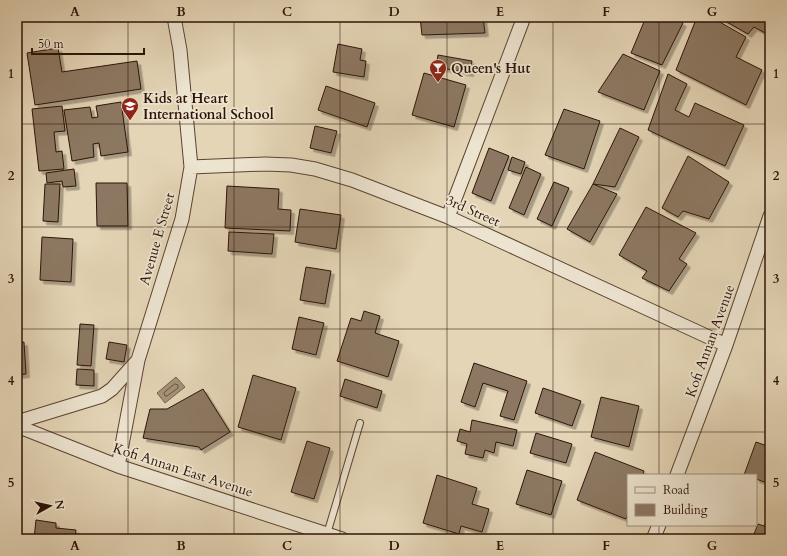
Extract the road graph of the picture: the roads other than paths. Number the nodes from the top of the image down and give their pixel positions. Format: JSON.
{"nodes":[{"id":1,"x":174,"y":17,"type":"edge"},
{"id":2,"x":524,"y":17,"type":"edge"},
{"id":3,"x":191,"y":167,"type":"junction"},
{"id":4,"x":770,"y":216,"type":"edge"},
{"id":5,"x":448,"y":217,"type":"junction"},
{"id":6,"x":726,"y":345,"type":"junction"},
{"id":7,"x":138,"y":360,"type":"junction"},
{"id":8,"x":17,"y":422,"type":"edge"},
{"id":9,"x":360,"y":423,"type":"dead end"},
{"id":10,"x":17,"y":426,"type":"edge"},
{"id":11,"x":118,"y":466,"type":"junction"},
{"id":12,"x":677,"y":474,"type":"edge"},
{"id":13,"x":659,"y":526,"type":"edge"},
{"id":14,"x":327,"y":534,"type":"junction"},
{"id":15,"x":342,"y":539,"type":"edge"},
{"id":16,"x":653,"y":539,"type":"edge"}],
"edges":[{"from":1,"to":3,"type":"street","name":"Avenue E Street"},
{"from":2,"to":5,"type":"street"},
{"from":3,"to":5,"type":"street","name":"3rd Street"},
{"from":3,"to":7,"type":"street","name":"Avenue E Street"},
{"from":4,"to":6,"type":"street","name":"Kofi Annan Avenue"},
{"from":5,"to":6,"type":"street","name":"3rd Street"},
{"from":6,"to":12,"type":"street","name":"Kofi Annan Avenue"},
{"from":7,"to":8,"type":"street"},
{"from":7,"to":11,"type":"street","name":"Avenue E Street"},
{"from":9,"to":14,"type":"lane"},
{"from":10,"to":11,"type":"street","name":"Kofi Annan East Avenue"},
{"from":11,"to":14,"type":"street","name":"Kofi Annan East Avenue"},
{"from":13,"to":16,"type":"street"},
{"from":14,"to":15,"type":"street","name":"Kofi Annan East Avenue"}]}
